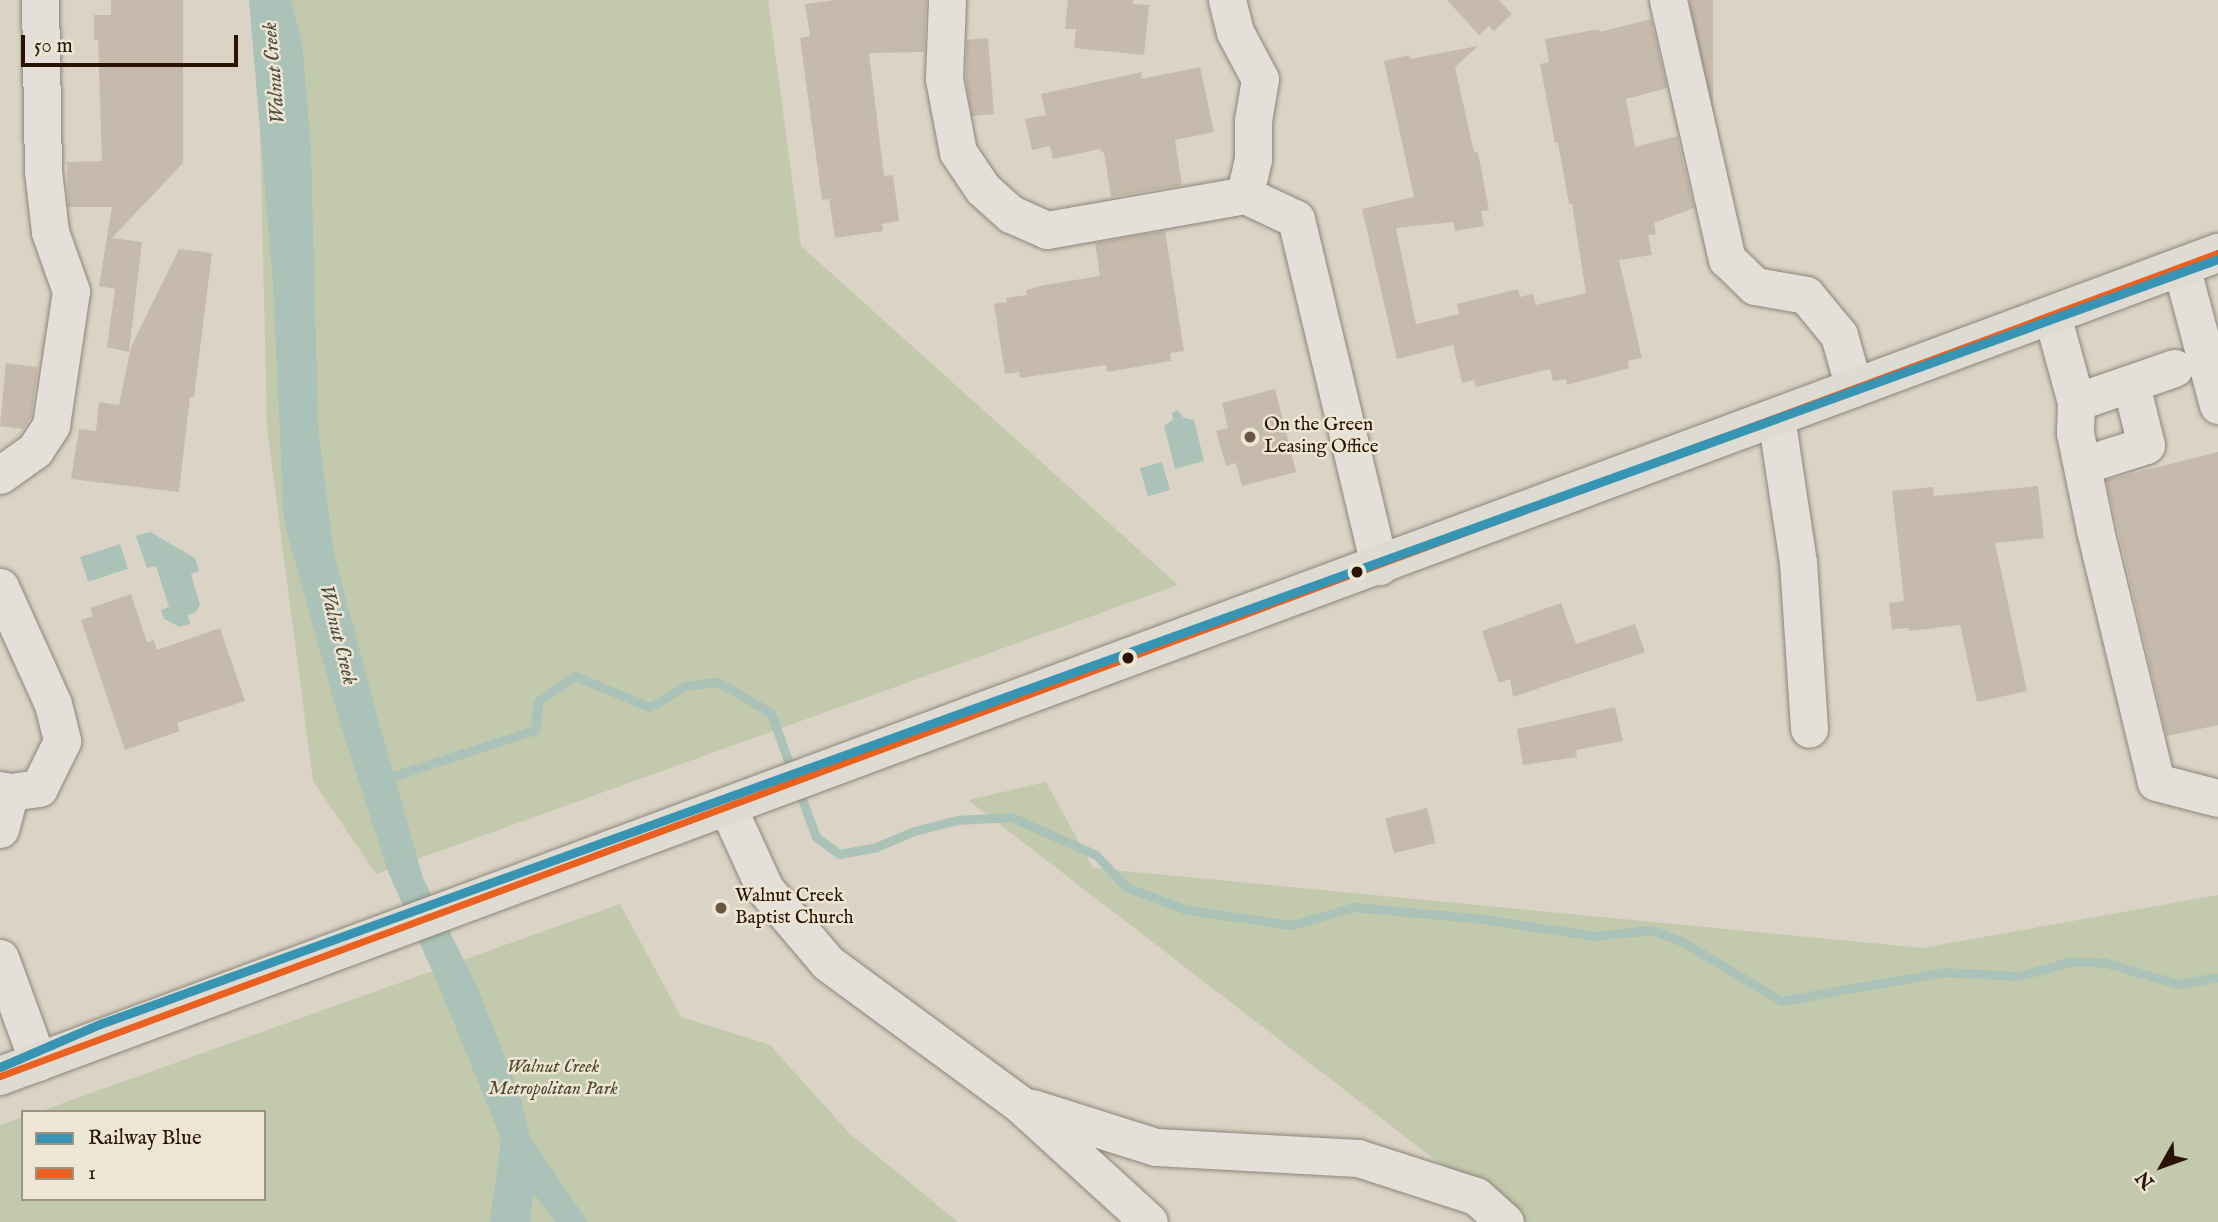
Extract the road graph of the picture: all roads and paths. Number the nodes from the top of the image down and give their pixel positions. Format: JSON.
{"nodes":[{"id":1,"x":40,"y":0,"type":"edge"},
{"id":2,"x":947,"y":0,"type":"edge"},
{"id":3,"x":1227,"y":0,"type":"edge"},
{"id":4,"x":1668,"y":0,"type":"edge"},
{"id":5,"x":1245,"y":195,"type":"junction"},
{"id":6,"x":2218,"y":253,"type":"edge"},
{"id":7,"x":2181,"y":267,"type":"junction"},
{"id":8,"x":2052,"y":315,"type":"junction"},
{"id":9,"x":2174,"y":368,"type":"dead end"},
{"id":10,"x":2131,"y":385,"type":"junction"},
{"id":11,"x":1854,"y":388,"type":"junction"},
{"id":12,"x":2076,"y":401,"type":"junction"},
{"id":13,"x":2218,"y":405,"type":"edge"},
{"id":14,"x":1776,"y":417,"type":"junction"},
{"id":15,"x":2083,"y":465,"type":"junction"},
{"id":16,"x":0,"y":475,"type":"edge"},
{"id":17,"x":1379,"y":566,"type":"junction"},
{"id":18,"x":0,"y":587,"type":"edge"},
{"id":19,"x":1809,"y":729,"type":"dead end"},
{"id":20,"x":5,"y":791,"type":"edge"},
{"id":21,"x":2218,"y":798,"type":"edge"},
{"id":22,"x":731,"y":803,"type":"junction"},
{"id":23,"x":0,"y":829,"type":"edge"},
{"id":24,"x":0,"y":958,"type":"edge"},
{"id":25,"x":38,"y":1062,"type":"junction"},
{"id":26,"x":0,"y":1076,"type":"edge"},
{"id":27,"x":1021,"y":1105,"type":"junction"},
{"id":28,"x":1149,"y":1222,"type":"edge"},
{"id":29,"x":1505,"y":1222,"type":"edge"}],
"edges":[{"from":1,"to":16,"type":"lane"},
{"from":2,"to":5,"type":"lane"},
{"from":3,"to":5,"type":"lane"},
{"from":4,"to":11,"type":"lane"},
{"from":5,"to":17,"type":"lane"},
{"from":6,"to":7,"type":"main road"},
{"from":7,"to":8,"type":"main road"},
{"from":7,"to":13,"type":"lane"},
{"from":8,"to":11,"type":"main road"},
{"from":8,"to":12,"type":"lane"},
{"from":9,"to":10,"type":"lane"},
{"from":10,"to":12,"type":"lane"},
{"from":10,"to":15,"type":"lane"},
{"from":11,"to":14,"type":"main road"},
{"from":12,"to":15,"type":"lane"},
{"from":14,"to":17,"type":"main road"},
{"from":14,"to":19,"type":"lane"},
{"from":15,"to":21,"type":"lane"},
{"from":17,"to":22,"type":"main road"},
{"from":18,"to":20,"type":"lane"},
{"from":20,"to":23,"type":"lane"},
{"from":22,"to":25,"type":"main road"},
{"from":22,"to":27,"type":"lane"},
{"from":24,"to":25,"type":"lane"},
{"from":25,"to":26,"type":"main road"},
{"from":27,"to":28,"type":"lane"},
{"from":27,"to":29,"type":"lane"}]}
